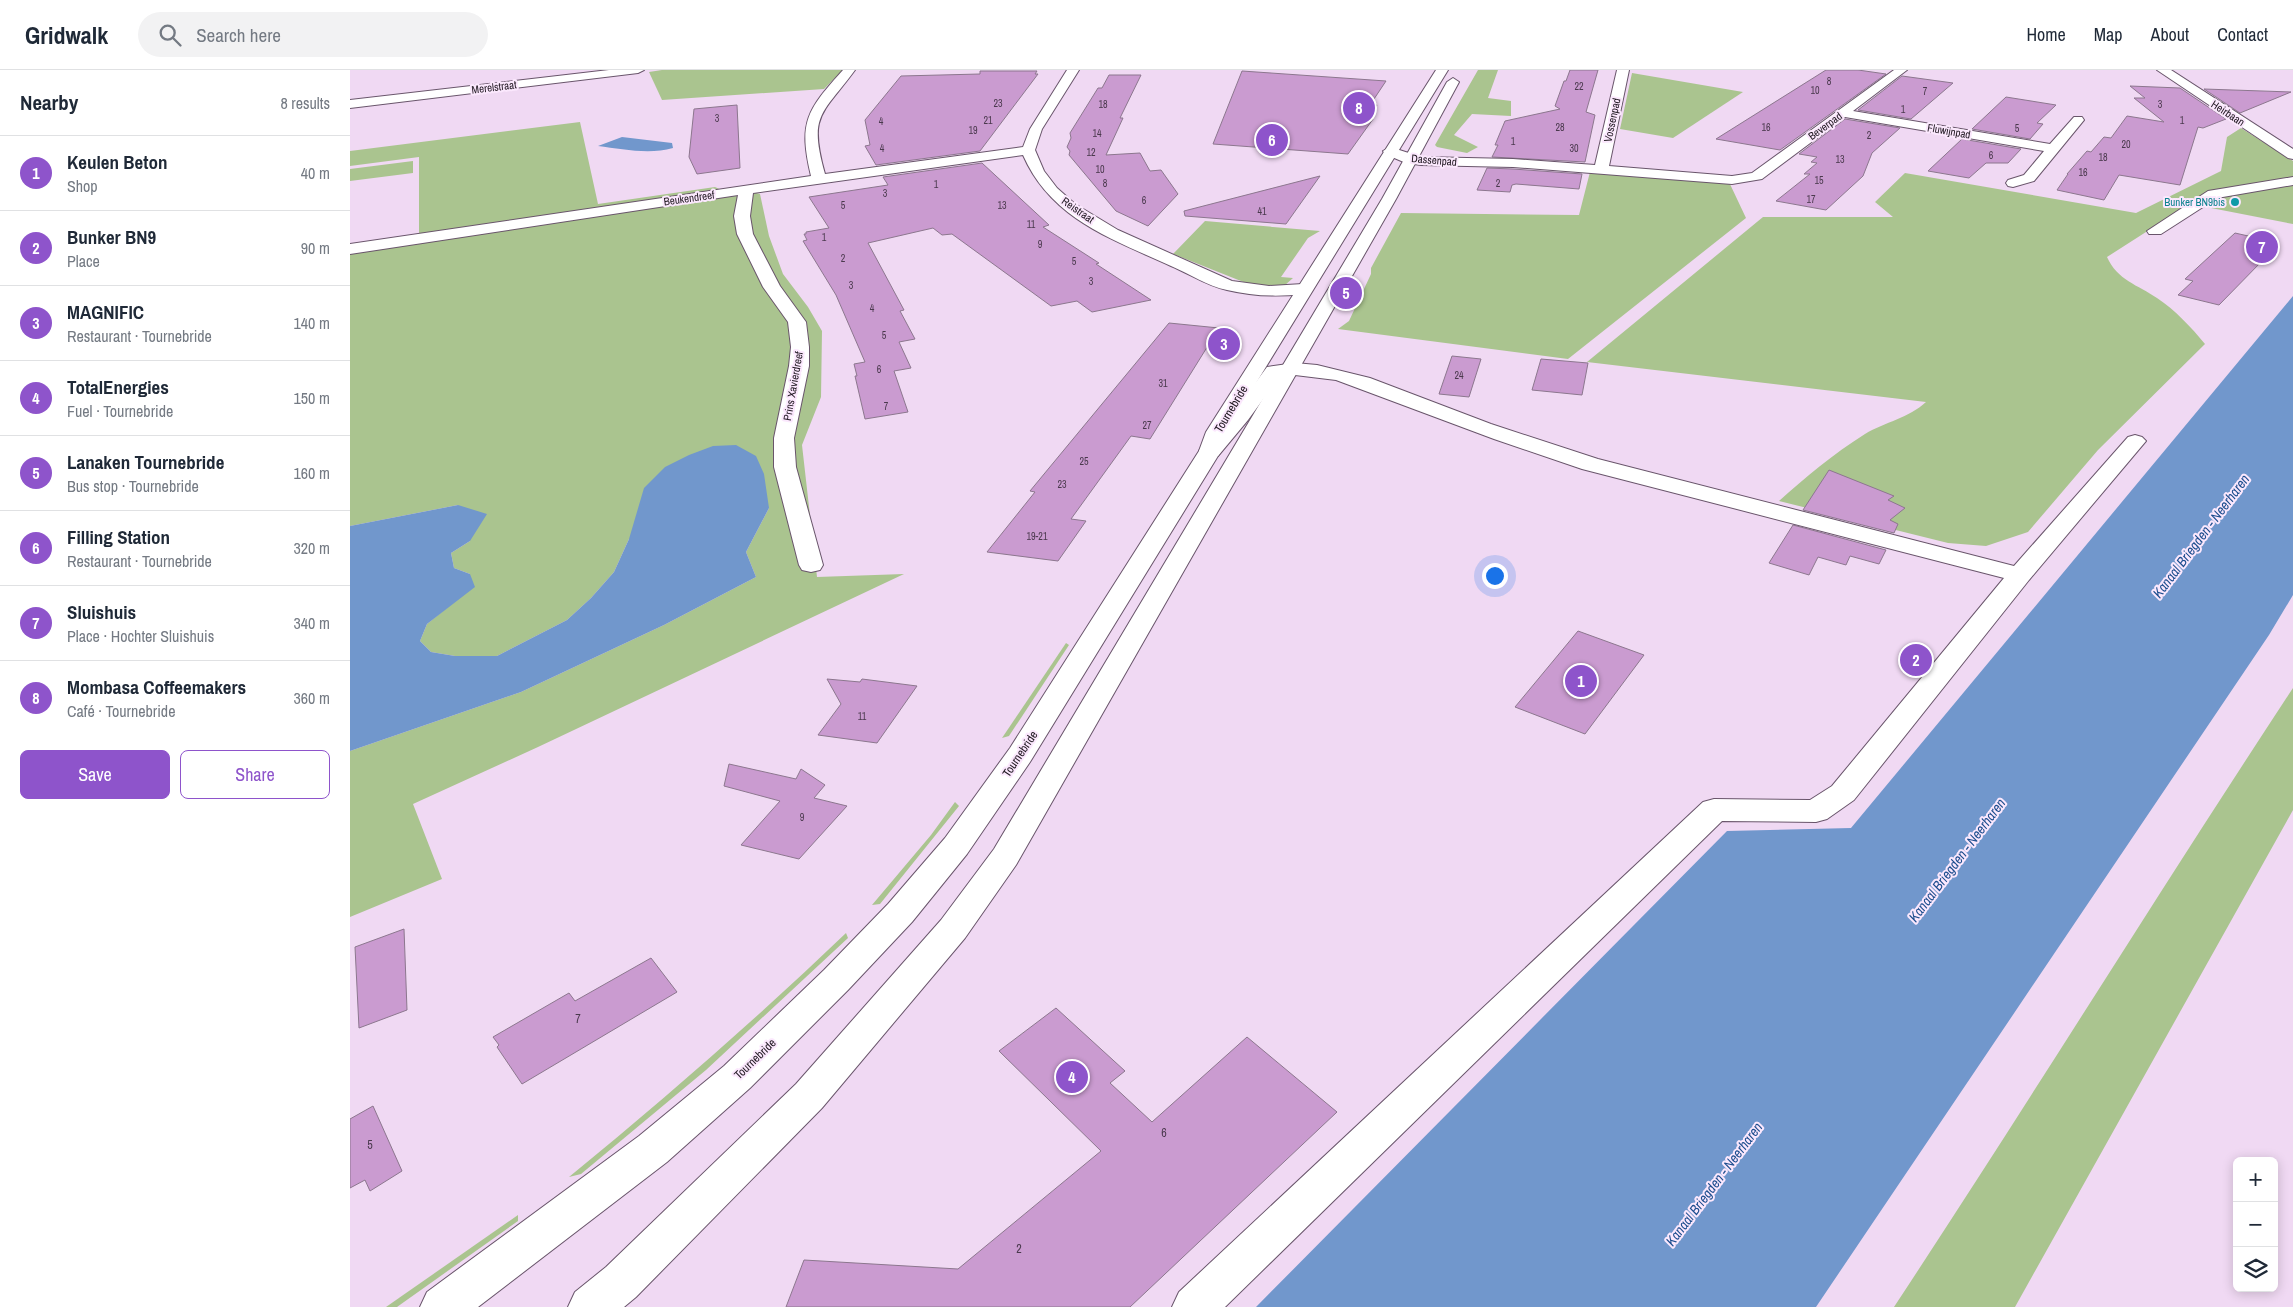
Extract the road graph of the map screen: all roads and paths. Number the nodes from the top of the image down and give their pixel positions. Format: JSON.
{"nodes":[{"id":1,"x":638,"y":70,"type":"edge"},
{"id":2,"x":850,"y":70,"type":"edge"},
{"id":3,"x":1073,"y":70,"type":"edge"},
{"id":4,"x":1442,"y":70,"type":"edge"},
{"id":5,"x":1460,"y":70,"type":"edge"},
{"id":6,"x":1623,"y":70,"type":"edge"},
{"id":7,"x":1901,"y":70,"type":"edge"},
{"id":8,"x":2163,"y":70,"type":"edge"},
{"id":9,"x":350,"y":104,"type":"edge"},
{"id":10,"x":1843,"y":113,"type":"junction"},
{"id":11,"x":2078,"y":120,"type":"dead end"},
{"id":12,"x":2054,"y":149,"type":"junction"},
{"id":13,"x":1028,"y":150,"type":"junction"},
{"id":14,"x":1406,"y":153,"type":"junction"},
{"id":15,"x":2293,"y":155,"type":"edge"},
{"id":16,"x":1601,"y":170,"type":"junction"},
{"id":17,"x":819,"y":179,"type":"junction"},
{"id":18,"x":1747,"y":179,"type":"joint"},
{"id":19,"x":2293,"y":181,"type":"edge"},
{"id":20,"x":2013,"y":183,"type":"dead end"},
{"id":21,"x":746,"y":190,"type":"junction"},
{"id":22,"x":2155,"y":231,"type":"dead end"},
{"id":23,"x":350,"y":248,"type":"edge"},
{"id":24,"x":1233,"y":287,"type":"junction"},
{"id":25,"x":1303,"y":289,"type":"junction"},
{"id":26,"x":1290,"y":311,"type":"junction"},
{"id":27,"x":1291,"y":368,"type":"junction"},
{"id":28,"x":2135,"y":441,"type":"dead end"},
{"id":29,"x":1210,"y":451,"type":"junction"},
{"id":30,"x":810,"y":565,"type":"dead end"},
{"id":31,"x":2020,"y":575,"type":"junction"},
{"id":32,"x":442,"y":1307,"type":"edge"},
{"id":33,"x":590,"y":1307,"type":"edge"},
{"id":34,"x":1194,"y":1307,"type":"edge"}],
"edges":[{"from":1,"to":9,"type":"street","name":"Merelstraat"},
{"from":2,"to":17,"type":"street"},
{"from":3,"to":13,"type":"street"},
{"from":4,"to":14,"type":"street","name":"Tournebride"},
{"from":5,"to":14,"type":"street","name":"Tournebride"},
{"from":6,"to":16,"type":"street","name":"Vossenpad"},
{"from":7,"to":10,"type":"street","name":"Beverpad"},
{"from":8,"to":15,"type":"street","name":"Heirbaan"},
{"from":10,"to":12,"type":"street","name":"Fluwijnpad"},
{"from":10,"to":18,"type":"street","name":"Beverpad"},
{"from":11,"to":12,"type":"street"},
{"from":12,"to":20,"type":"street"},
{"from":13,"to":17,"type":"street","name":"Beukendreef"},
{"from":13,"to":24,"type":"street","name":"Reistraat"},
{"from":14,"to":16,"type":"street","name":"Dassenpad"},
{"from":14,"to":25,"type":"street","name":"Tournebride"},
{"from":14,"to":27,"type":"street","name":"Tournebride"},
{"from":16,"to":18,"type":"street","name":"Dassenpad"},
{"from":17,"to":21,"type":"street","name":"Beukendreef"},
{"from":19,"to":22,"type":"street"},
{"from":21,"to":23,"type":"street","name":"Beukendreef"},
{"from":21,"to":30,"type":"street","name":"Prins Xavierdreef"},
{"from":24,"to":25,"type":"street","name":"Reistraat"},
{"from":24,"to":26,"type":"street","name":"Reistraat"},
{"from":25,"to":26,"type":"street","name":"Tournebride"},
{"from":26,"to":29,"type":"street","name":"Tournebride"},
{"from":27,"to":29,"type":"street"},
{"from":27,"to":31,"type":"street"},
{"from":27,"to":33,"type":"street","name":"Tournebride"},
{"from":28,"to":31,"type":"street"},
{"from":29,"to":32,"type":"street","name":"Tournebride"},
{"from":31,"to":34,"type":"street"}]}
